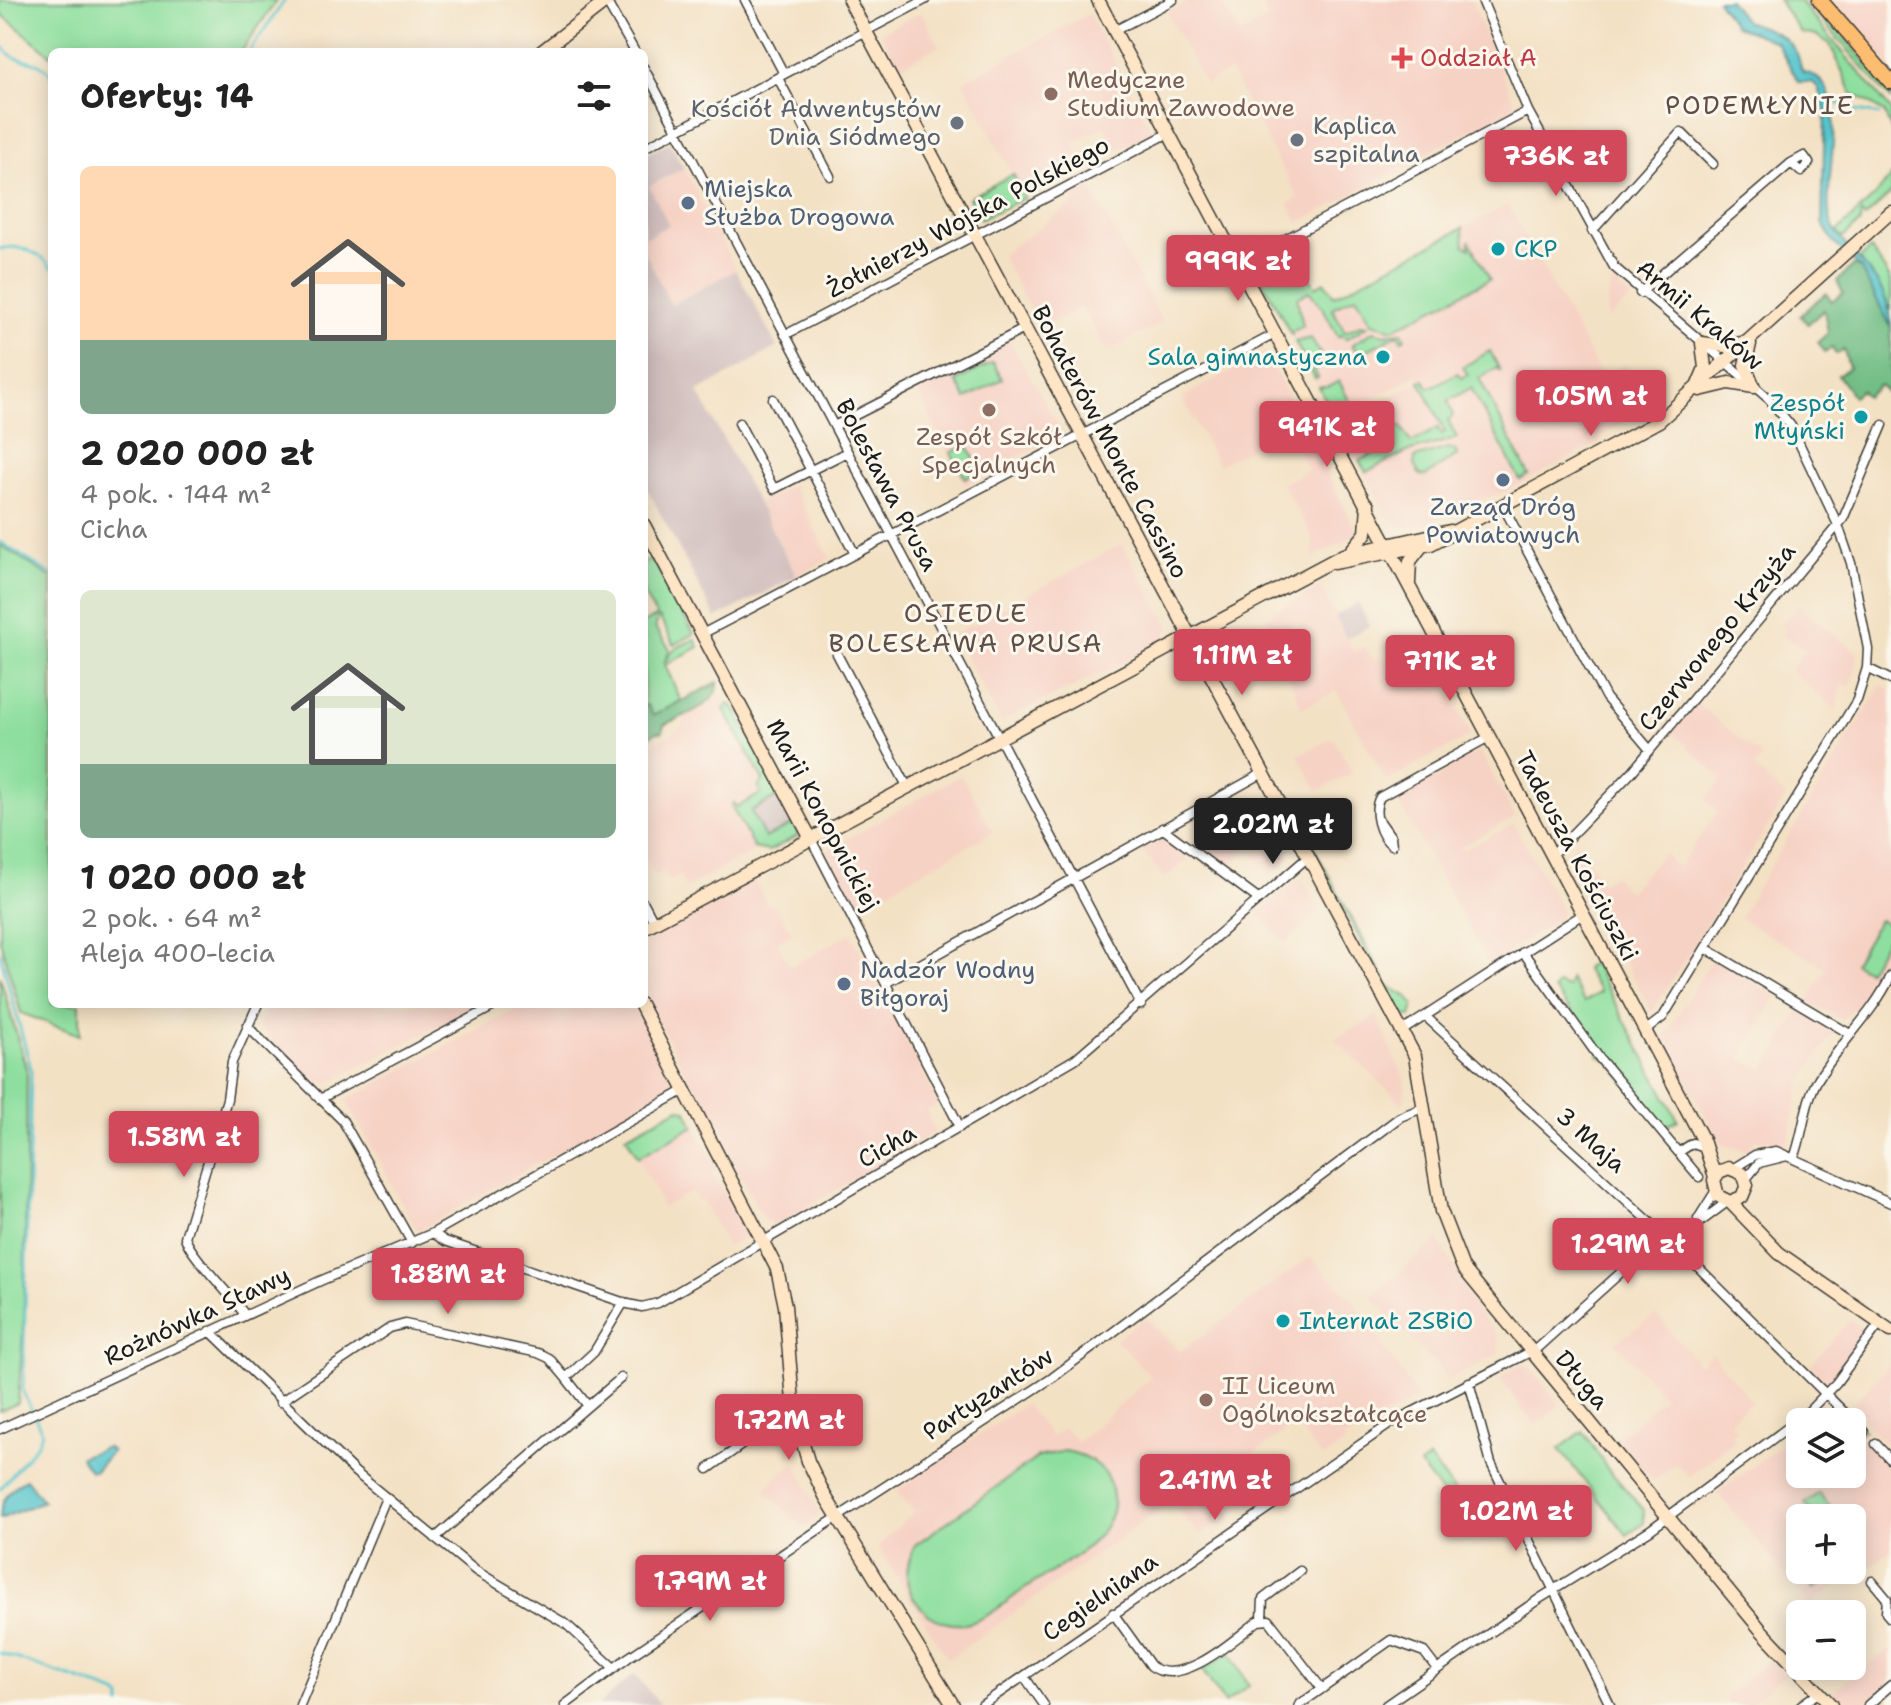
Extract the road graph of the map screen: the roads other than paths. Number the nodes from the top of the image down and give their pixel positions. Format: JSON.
{"nodes":[{"id":1,"x":745,"y":0,"type":"edge"},
{"id":2,"x":849,"y":0,"type":"edge"},
{"id":3,"x":925,"y":0,"type":"edge"},
{"id":4,"x":1098,"y":0,"type":"edge"},
{"id":5,"x":1173,"y":0,"type":"edge"},
{"id":6,"x":1482,"y":0,"type":"edge"},
{"id":7,"x":1820,"y":0,"type":"edge"},
{"id":8,"x":607,"y":1,"type":"edge"},
{"id":9,"x":866,"y":31,"type":"junction"},
{"id":10,"x":1114,"y":31,"type":"junction"},
{"id":11,"x":546,"y":48,"type":"edge"},
{"id":12,"x":633,"y":48,"type":"edge"},
{"id":13,"x":648,"y":75,"type":"edge"},
{"id":14,"x":781,"y":76,"type":"junction"},
{"id":15,"x":1891,"y":82,"type":"edge"},
{"id":16,"x":1528,"y":111,"type":"junction"},
{"id":17,"x":678,"y":130,"type":"junction"},
{"id":18,"x":1169,"y":133,"type":"junction"},
{"id":19,"x":648,"y":146,"type":"edge"},
{"id":20,"x":1791,"y":163,"type":"dead end"},
{"id":21,"x":1713,"y":164,"type":"dead end"},
{"id":22,"x":830,"y":176,"type":"dead end"},
{"id":23,"x":1891,"y":212,"type":"edge"},
{"id":24,"x":1592,"y":231,"type":"junction"},
{"id":25,"x":974,"y":235,"type":"junction"},
{"id":26,"x":1238,"y":264,"type":"junction"},
{"id":27,"x":1640,"y":293,"type":"junction"},
{"id":28,"x":1024,"y":329,"type":"junction"},
{"id":29,"x":1275,"y":334,"type":"junction"},
{"id":30,"x":785,"y":335,"type":"junction"},
{"id":31,"x":1751,"y":341,"type":"junction"},
{"id":32,"x":1702,"y":343,"type":"junction"},
{"id":33,"x":1726,"y":364,"type":"junction"},
{"id":34,"x":1754,"y":387,"type":"junction"},
{"id":35,"x":1694,"y":393,"type":"junction"},
{"id":36,"x":773,"y":399,"type":"dead end"},
{"id":37,"x":739,"y":423,"type":"dead end"},
{"id":38,"x":1883,"y":425,"type":"dead end"},
{"id":39,"x":834,"y":426,"type":"junction"},
{"id":40,"x":1081,"y":436,"type":"junction"},
{"id":41,"x":847,"y":452,"type":"junction"},
{"id":42,"x":832,"y":459,"type":"junction"},
{"id":43,"x":854,"y":466,"type":"junction"},
{"id":44,"x":811,"y":470,"type":"junction"},
{"id":45,"x":1502,"y":504,"type":"junction"},
{"id":46,"x":1368,"y":505,"type":"junction"},
{"id":47,"x":1838,"y":525,"type":"junction"},
{"id":48,"x":1450,"y":531,"type":"junction"},
{"id":49,"x":648,"y":533,"type":"edge"},
{"id":50,"x":890,"y":535,"type":"junction"},
{"id":51,"x":1421,"y":547,"type":"junction"},
{"id":52,"x":1390,"y":548,"type":"junction"},
{"id":53,"x":1350,"y":552,"type":"junction"},
{"id":54,"x":855,"y":554,"type":"junction"},
{"id":55,"x":1334,"y":563,"type":"junction"},
{"id":56,"x":1409,"y":586,"type":"junction"},
{"id":57,"x":702,"y":634,"type":"junction"},
{"id":58,"x":1190,"y":638,"type":"junction"},
{"id":59,"x":837,"y":654,"type":"dead end"},
{"id":60,"x":1867,"y":668,"type":"junction"},
{"id":61,"x":1891,"y":680,"type":"edge"},
{"id":62,"x":1489,"y":737,"type":"junction"},
{"id":63,"x":999,"y":739,"type":"junction"},
{"id":64,"x":1650,"y":750,"type":"junction"},
{"id":65,"x":1263,"y":773,"type":"junction"},
{"id":66,"x":908,"y":788,"type":"junction"},
{"id":67,"x":1379,"y":820,"type":"dead end"},
{"id":68,"x":1162,"y":828,"type":"junction"},
{"id":69,"x":811,"y":839,"type":"junction"},
{"id":70,"x":1552,"y":855,"type":"junction"},
{"id":71,"x":1308,"y":857,"type":"junction"},
{"id":72,"x":1073,"y":878,"type":"junction"},
{"id":73,"x":1258,"y":899,"type":"junction"},
{"id":74,"x":1583,"y":914,"type":"junction"},
{"id":75,"x":649,"y":925,"type":"edge"},
{"id":76,"x":1707,"y":949,"type":"junction"},
{"id":77,"x":1523,"y":952,"type":"junction"},
{"id":78,"x":1891,"y":976,"type":"edge"},
{"id":79,"x":886,"y":983,"type":"junction"},
{"id":80,"x":1141,"y":1005,"type":"junction"},
{"id":81,"x":256,"y":1008,"type":"edge"},
{"id":82,"x":491,"y":1008,"type":"edge"},
{"id":83,"x":642,"y":1008,"type":"edge"},
{"id":84,"x":1425,"y":1016,"type":"junction"},
{"id":85,"x":247,"y":1026,"type":"junction"},
{"id":86,"x":1402,"y":1031,"type":"junction"},
{"id":87,"x":1645,"y":1031,"type":"junction"},
{"id":88,"x":1850,"y":1034,"type":"junction"},
{"id":89,"x":685,"y":1090,"type":"junction"},
{"id":90,"x":320,"y":1099,"type":"junction"},
{"id":91,"x":1425,"y":1107,"type":"junction"},
{"id":92,"x":960,"y":1127,"type":"junction"},
{"id":93,"x":1704,"y":1144,"type":"junction"},
{"id":94,"x":1679,"y":1152,"type":"junction"},
{"id":95,"x":1791,"y":1157,"type":"junction"},
{"id":96,"x":1732,"y":1168,"type":"junction"},
{"id":97,"x":1699,"y":1177,"type":"dead end"},
{"id":98,"x":1715,"y":1177,"type":"junction"},
{"id":99,"x":1746,"y":1179,"type":"junction"},
{"id":100,"x":1715,"y":1192,"type":"junction"},
{"id":101,"x":1744,"y":1195,"type":"junction"},
{"id":102,"x":1729,"y":1202,"type":"junction"},
{"id":103,"x":1891,"y":1203,"type":"edge"},
{"id":104,"x":1696,"y":1223,"type":"junction"},
{"id":105,"x":1756,"y":1230,"type":"junction"},
{"id":106,"x":433,"y":1233,"type":"junction"},
{"id":107,"x":764,"y":1239,"type":"junction"},
{"id":108,"x":1671,"y":1241,"type":"junction"},
{"id":109,"x":412,"y":1243,"type":"junction"},
{"id":110,"x":624,"y":1302,"type":"junction"},
{"id":111,"x":245,"y":1315,"type":"junction"},
{"id":112,"x":1886,"y":1327,"type":"edge"},
{"id":113,"x":210,"y":1331,"type":"junction"},
{"id":114,"x":1530,"y":1352,"type":"junction"},
{"id":115,"x":566,"y":1378,"type":"junction"},
{"id":116,"x":621,"y":1378,"type":"dead end"},
{"id":117,"x":1469,"y":1382,"type":"junction"},
{"id":118,"x":1827,"y":1394,"type":"junction"},
{"id":119,"x":280,"y":1402,"type":"junction"},
{"id":120,"x":588,"y":1406,"type":"junction"},
{"id":121,"x":1841,"y":1408,"type":"edge"},
{"id":122,"x":794,"y":1414,"type":"junction"},
{"id":123,"x":0,"y":1429,"type":"edge"},
{"id":124,"x":1876,"y":1444,"type":"tunnel mouth"},
{"id":125,"x":1891,"y":1460,"type":"edge"},
{"id":126,"x":708,"y":1469,"type":"dead end"},
{"id":127,"x":386,"y":1498,"type":"junction"},
{"id":128,"x":838,"y":1516,"type":"junction"},
{"id":129,"x":1668,"y":1517,"type":"junction"},
{"id":130,"x":435,"y":1538,"type":"junction"},
{"id":131,"x":1300,"y":1571,"type":"dead end"},
{"id":132,"x":1872,"y":1581,"type":"dead end"},
{"id":133,"x":1552,"y":1591,"type":"junction"},
{"id":134,"x":1113,"y":1613,"type":"junction"},
{"id":135,"x":1262,"y":1619,"type":"junction"},
{"id":136,"x":1891,"y":1619,"type":"edge"},
{"id":137,"x":614,"y":1668,"type":"junction"},
{"id":138,"x":1437,"y":1669,"type":"junction"},
{"id":139,"x":1024,"y":1676,"type":"junction"},
{"id":140,"x":1891,"y":1685,"type":"edge"},
{"id":141,"x":1322,"y":1689,"type":"junction"},
{"id":142,"x":1818,"y":1693,"type":"junction"},
{"id":143,"x":1606,"y":1703,"type":"edge"},
{"id":144,"x":300,"y":1705,"type":"edge"},
{"id":145,"x":565,"y":1705,"type":"edge"},
{"id":146,"x":953,"y":1705,"type":"edge"},
{"id":147,"x":982,"y":1705,"type":"edge"},
{"id":148,"x":1044,"y":1705,"type":"edge"},
{"id":149,"x":1299,"y":1705,"type":"edge"},
{"id":150,"x":1386,"y":1705,"type":"edge"},
{"id":151,"x":1801,"y":1705,"type":"edge"},
{"id":152,"x":1831,"y":1705,"type":"edge"},
{"id":153,"x":1868,"y":1705,"type":"edge"}],
"edges":[{"from":1,"to":14,"type":"street"},
{"from":2,"to":9,"type":"street","name":"Bohaterów Monte Cassino"},
{"from":3,"to":9,"type":"street"},
{"from":4,"to":10,"type":"street","name":"Tadeusza Kościuszki"},
{"from":5,"to":10,"type":"street"},
{"from":6,"to":16,"type":"street","name":"Armii Kraków"},
{"from":7,"to":15,"type":"main road"},
{"from":8,"to":11,"type":"street"},
{"from":8,"to":12,"type":"street"},
{"from":9,"to":14,"type":"street"},
{"from":9,"to":25,"type":"street","name":"Bohaterów Monte Cassino"},
{"from":10,"to":18,"type":"street","name":"Tadeusza Kościuszki"},
{"from":13,"to":17,"type":"street","name":"Bolesława Prusa"},
{"from":14,"to":17,"type":"street"},
{"from":14,"to":22,"type":"street"},
{"from":16,"to":24,"type":"street","name":"Armii Kraków"},
{"from":16,"to":26,"type":"street"},
{"from":17,"to":19,"type":"street"},
{"from":17,"to":30,"type":"street","name":"Bolesława Prusa"},
{"from":18,"to":25,"type":"street","name":"Żołnierzy Wojska Polskiego"},
{"from":18,"to":26,"type":"street","name":"Tadeusza Kościuszki"},
{"from":20,"to":27,"type":"street"},
{"from":21,"to":24,"type":"street"},
{"from":23,"to":31,"type":"street"},
{"from":24,"to":27,"type":"street","name":"Armii Kraków"},
{"from":25,"to":28,"type":"street","name":"Bohaterów Monte Cassino"},
{"from":25,"to":30,"type":"street","name":"Żołnierzy Wojska Polskiego"},
{"from":26,"to":29,"type":"street","name":"Tadeusza Kościuszki"},
{"from":27,"to":32,"type":"street","name":"Armii Kraków"},
{"from":28,"to":39,"type":"street"},
{"from":28,"to":40,"type":"street","name":"Bohaterów Monte Cassino"},
{"from":29,"to":40,"type":"street"},
{"from":29,"to":46,"type":"street","name":"Tadeusza Kościuszki"},
{"from":30,"to":39,"type":"street","name":"Bolesława Prusa"},
{"from":31,"to":32,"type":"street"},
{"from":31,"to":33,"type":"street"},
{"from":31,"to":34,"type":"street"},
{"from":32,"to":33,"type":"street","name":"Armii Kraków"},
{"from":32,"to":35,"type":"street"},
{"from":33,"to":34,"type":"street","name":"Armii Kraków"},
{"from":33,"to":35,"type":"street"},
{"from":34,"to":35,"type":"street"},
{"from":34,"to":47,"type":"street","name":"Armii Kraków"},
{"from":35,"to":45,"type":"street"},
{"from":36,"to":44,"type":"street"},
{"from":37,"to":44,"type":"street"},
{"from":38,"to":47,"type":"street","name":"Czerwonego Krzyża"},
{"from":39,"to":41,"type":"street","name":"Bolesława Prusa"},
{"from":40,"to":50,"type":"street"},
{"from":40,"to":58,"type":"street","name":"Bohaterów Monte Cassino"},
{"from":41,"to":42,"type":"street"},
{"from":41,"to":43,"type":"street","name":"Bolesława Prusa"},
{"from":42,"to":43,"type":"street"},
{"from":42,"to":44,"type":"street"},
{"from":43,"to":50,"type":"street","name":"Bolesława Prusa"},
{"from":44,"to":54,"type":"street"},
{"from":45,"to":48,"type":"street"},
{"from":45,"to":64,"type":"street"},
{"from":46,"to":52,"type":"street","name":"Tadeusza Kościuszki"},
{"from":46,"to":53,"type":"street"},
{"from":47,"to":60,"type":"street","name":"Armii Kraków"},
{"from":47,"to":64,"type":"street","name":"Czerwonego Krzyża"},
{"from":48,"to":51,"type":"street"},
{"from":48,"to":52,"type":"street"},
{"from":49,"to":57,"type":"street","name":"Marii Konopnickiej"},
{"from":50,"to":54,"type":"street"},
{"from":50,"to":63,"type":"street","name":"Bolesława Prusa"},
{"from":51,"to":52,"type":"street"},
{"from":51,"to":56,"type":"street"},
{"from":52,"to":53,"type":"street"},
{"from":52,"to":55,"type":"street"},
{"from":52,"to":56,"type":"street","name":"Tadeusza Kościuszki"},
{"from":53,"to":55,"type":"street"},
{"from":54,"to":57,"type":"street"},
{"from":55,"to":58,"type":"street"},
{"from":56,"to":62,"type":"street","name":"Tadeusza Kościuszki"},
{"from":57,"to":69,"type":"street","name":"Marii Konopnickiej"},
{"from":58,"to":63,"type":"street"},
{"from":58,"to":65,"type":"street","name":"Bohaterów Monte Cassino"},
{"from":59,"to":66,"type":"street"},
{"from":60,"to":61,"type":"street"},
{"from":60,"to":76,"type":"street"},
{"from":62,"to":67,"type":"street"},
{"from":62,"to":70,"type":"street","name":"Tadeusza Kościuszki"},
{"from":63,"to":66,"type":"street"},
{"from":63,"to":72,"type":"street","name":"Bolesława Prusa"},
{"from":64,"to":70,"type":"street","name":"Czerwonego Krzyża"},
{"from":65,"to":68,"type":"street"},
{"from":65,"to":71,"type":"street","name":"Bohaterów Monte Cassino"},
{"from":66,"to":69,"type":"street"},
{"from":68,"to":72,"type":"street"},
{"from":68,"to":73,"type":"street"},
{"from":69,"to":75,"type":"street"},
{"from":69,"to":79,"type":"street","name":"Marii Konopnickiej"},
{"from":70,"to":74,"type":"street","name":"Tadeusza Kościuszki"},
{"from":71,"to":73,"type":"street","name":"Cicha"},
{"from":71,"to":86,"type":"street","name":"Bohaterów Monte Cassino"},
{"from":72,"to":79,"type":"street"},
{"from":72,"to":80,"type":"street","name":"Bolesława Prusa"},
{"from":73,"to":80,"type":"street","name":"Cicha"},
{"from":74,"to":77,"type":"street"},
{"from":74,"to":87,"type":"street","name":"Tadeusza Kościuszki"},
{"from":76,"to":87,"type":"street"},
{"from":76,"to":88,"type":"street"},
{"from":77,"to":84,"type":"street"},
{"from":77,"to":94,"type":"street"},
{"from":78,"to":88,"type":"street"},
{"from":79,"to":92,"type":"street","name":"Marii Konopnickiej"},
{"from":80,"to":92,"type":"street","name":"Cicha"},
{"from":81,"to":85,"type":"street"},
{"from":82,"to":90,"type":"street"},
{"from":83,"to":89,"type":"street"},
{"from":84,"to":86,"type":"street"},
{"from":84,"to":108,"type":"street","name":"3 Maja"},
{"from":85,"to":90,"type":"street"},
{"from":85,"to":111,"type":"street"},
{"from":86,"to":91,"type":"street","name":"Długa"},
{"from":87,"to":93,"type":"street","name":"Tadeusza Kościuszki"},
{"from":88,"to":95,"type":"street"},
{"from":89,"to":106,"type":"street","name":"Rożnówka Stawy"},
{"from":89,"to":107,"type":"street"},
{"from":90,"to":109,"type":"street"},
{"from":91,"to":114,"type":"street","name":"Długa"},
{"from":91,"to":128,"type":"street","name":"Partyzantów"},
{"from":92,"to":107,"type":"street","name":"Cicha"},
{"from":93,"to":94,"type":"street"},
{"from":93,"to":96,"type":"street","name":"Tadeusza Kościuszki"},
{"from":93,"to":98,"type":"street","name":"Tadeusza Kościuszki"},
{"from":94,"to":97,"type":"street"},
{"from":95,"to":96,"type":"street"},
{"from":95,"to":99,"type":"street"},
{"from":95,"to":103,"type":"street"},
{"from":96,"to":98,"type":"street"},
{"from":96,"to":99,"type":"street"},
{"from":98,"to":100,"type":"street"},
{"from":99,"to":101,"type":"street"},
{"from":100,"to":102,"type":"street"},
{"from":100,"to":104,"type":"street"},
{"from":101,"to":102,"type":"street"},
{"from":101,"to":105,"type":"street"},
{"from":102,"to":104,"type":"street","name":"Cegielniana"},
{"from":102,"to":105,"type":"street"},
{"from":104,"to":108,"type":"street","name":"Cegielniana"},
{"from":105,"to":112,"type":"street"},
{"from":106,"to":109,"type":"street","name":"Rożnówka Stawy"},
{"from":106,"to":110,"type":"street","name":"Cicha"},
{"from":107,"to":110,"type":"street","name":"Cicha"},
{"from":107,"to":122,"type":"street"},
{"from":108,"to":114,"type":"street","name":"Cegielniana"},
{"from":108,"to":118,"type":"street","name":"3 Maja"},
{"from":109,"to":111,"type":"street","name":"Rożnówka Stawy"},
{"from":110,"to":115,"type":"street"},
{"from":111,"to":113,"type":"street","name":"Rożnówka Stawy"},
{"from":112,"to":118,"type":"street"},
{"from":113,"to":119,"type":"street"},
{"from":113,"to":123,"type":"street","name":"Rożnówka Stawy"},
{"from":114,"to":117,"type":"street","name":"Cegielniana"},
{"from":114,"to":129,"type":"street","name":"Długa"},
{"from":115,"to":119,"type":"street"},
{"from":115,"to":120,"type":"street"},
{"from":116,"to":120,"type":"street"},
{"from":117,"to":133,"type":"street"},
{"from":117,"to":134,"type":"street","name":"Cegielniana"},
{"from":118,"to":121,"type":"street","name":"3 Maja"},
{"from":118,"to":129,"type":"street"},
{"from":119,"to":127,"type":"street"},
{"from":120,"to":130,"type":"street"},
{"from":122,"to":126,"type":"street"},
{"from":122,"to":128,"type":"street"},
{"from":124,"to":125,"type":"street"},
{"from":127,"to":130,"type":"street"},
{"from":127,"to":144,"type":"street"},
{"from":128,"to":137,"type":"street","name":"Partyzantów"},
{"from":128,"to":146,"type":"street"},
{"from":129,"to":133,"type":"street"},
{"from":129,"to":142,"type":"street","name":"Długa"},
{"from":130,"to":137,"type":"street"},
{"from":131,"to":135,"type":"street"},
{"from":132,"to":136,"type":"street"},
{"from":133,"to":138,"type":"street"},
{"from":133,"to":143,"type":"street"},
{"from":134,"to":135,"type":"street"},
{"from":134,"to":139,"type":"street","name":"Cegielniana"},
{"from":135,"to":141,"type":"street"},
{"from":137,"to":145,"type":"street","name":"Partyzantów"},
{"from":138,"to":141,"type":"street"},
{"from":138,"to":150,"type":"street"},
{"from":139,"to":147,"type":"street","name":"Cegielniana"},
{"from":139,"to":148,"type":"street"},
{"from":140,"to":153,"type":"street"},
{"from":141,"to":149,"type":"street"},
{"from":142,"to":151,"type":"street"},
{"from":142,"to":152,"type":"street","name":"Długa"}]}
